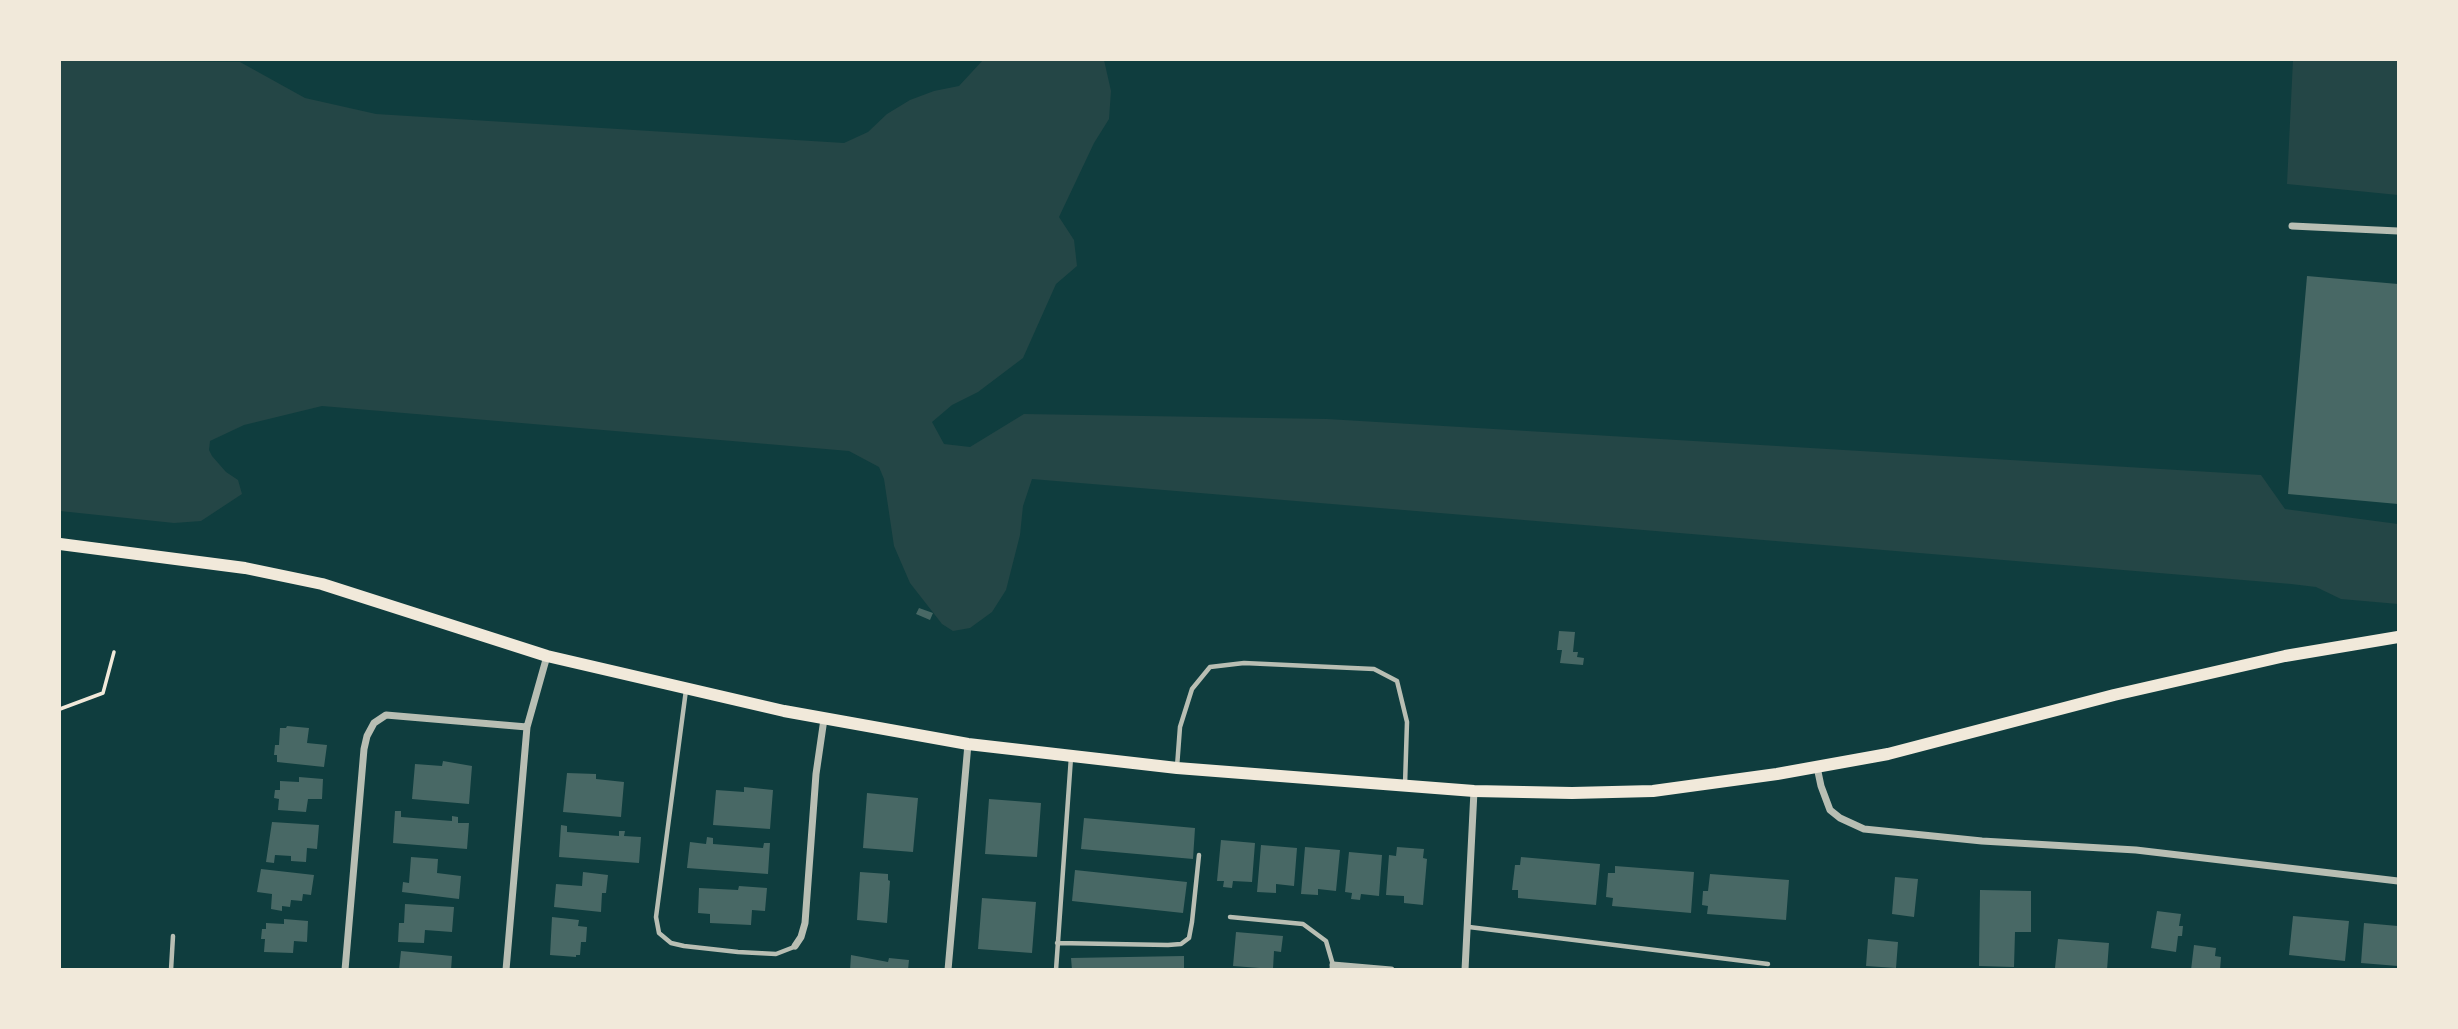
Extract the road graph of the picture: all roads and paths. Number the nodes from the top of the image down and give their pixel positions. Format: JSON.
{"nodes":[{"id":1,"x":2292,"y":226,"type":"dead end"},
{"id":2,"x":2399,"y":231,"type":"edge"},
{"id":3,"x":60,"y":544,"type":"edge"},
{"id":4,"x":2399,"y":637,"type":"edge"},
{"id":5,"x":114,"y":652,"type":"dead end"},
{"id":6,"x":547,"y":656,"type":"junction"},
{"id":7,"x":686,"y":689,"type":"junction"},
{"id":8,"x":60,"y":709,"type":"edge"},
{"id":9,"x":824,"y":719,"type":"junction"},
{"id":10,"x":527,"y":727,"type":"junction"},
{"id":11,"x":968,"y":744,"type":"junction"},
{"id":12,"x":1071,"y":756,"type":"junction"},
{"id":13,"x":1817,"y":767,"type":"junction"},
{"id":14,"x":1177,"y":768,"type":"junction"},
{"id":15,"x":1405,"y":787,"type":"junction"},
{"id":16,"x":1474,"y":791,"type":"junction"},
{"id":17,"x":1199,"y":855,"type":"dead end"},
{"id":18,"x":2399,"y":881,"type":"edge"},
{"id":19,"x":1230,"y":917,"type":"dead end"},
{"id":20,"x":1469,"y":927,"type":"junction"},
{"id":21,"x":173,"y":936,"type":"dead end"},
{"id":22,"x":1057,"y":943,"type":"junction"},
{"id":23,"x":795,"y":946,"type":"joint"},
{"id":24,"x":1768,"y":964,"type":"dead end"},
{"id":25,"x":1332,"y":967,"type":"edge"},
{"id":26,"x":171,"y":970,"type":"edge"},
{"id":27,"x":345,"y":970,"type":"edge"},
{"id":28,"x":506,"y":970,"type":"edge"},
{"id":29,"x":948,"y":970,"type":"edge"},
{"id":30,"x":1056,"y":970,"type":"edge"},
{"id":31,"x":1391,"y":970,"type":"edge"},
{"id":32,"x":1465,"y":970,"type":"edge"}],
"edges":[{"from":1,"to":2,"type":"street"},
{"from":3,"to":6,"type":"main road"},
{"from":4,"to":13,"type":"main road"},
{"from":5,"to":8,"type":"path"},
{"from":6,"to":7,"type":"main road"},
{"from":6,"to":10,"type":"street"},
{"from":7,"to":9,"type":"main road"},
{"from":7,"to":23,"type":"lane"},
{"from":9,"to":11,"type":"main road"},
{"from":9,"to":23,"type":"street"},
{"from":10,"to":27,"type":"street"},
{"from":10,"to":28,"type":"street"},
{"from":11,"to":12,"type":"main road"},
{"from":11,"to":29,"type":"street"},
{"from":12,"to":14,"type":"main road"},
{"from":12,"to":22,"type":"lane"},
{"from":13,"to":16,"type":"main road"},
{"from":13,"to":18,"type":"street"},
{"from":14,"to":15,"type":"main road"},
{"from":14,"to":15,"type":"lane"},
{"from":15,"to":16,"type":"main road"},
{"from":16,"to":20,"type":"street"},
{"from":17,"to":22,"type":"lane"},
{"from":19,"to":25,"type":"lane"},
{"from":20,"to":24,"type":"lane"},
{"from":20,"to":32,"type":"street"},
{"from":21,"to":26,"type":"lane"},
{"from":22,"to":30,"type":"lane"},
{"from":25,"to":31,"type":"street"}]}
